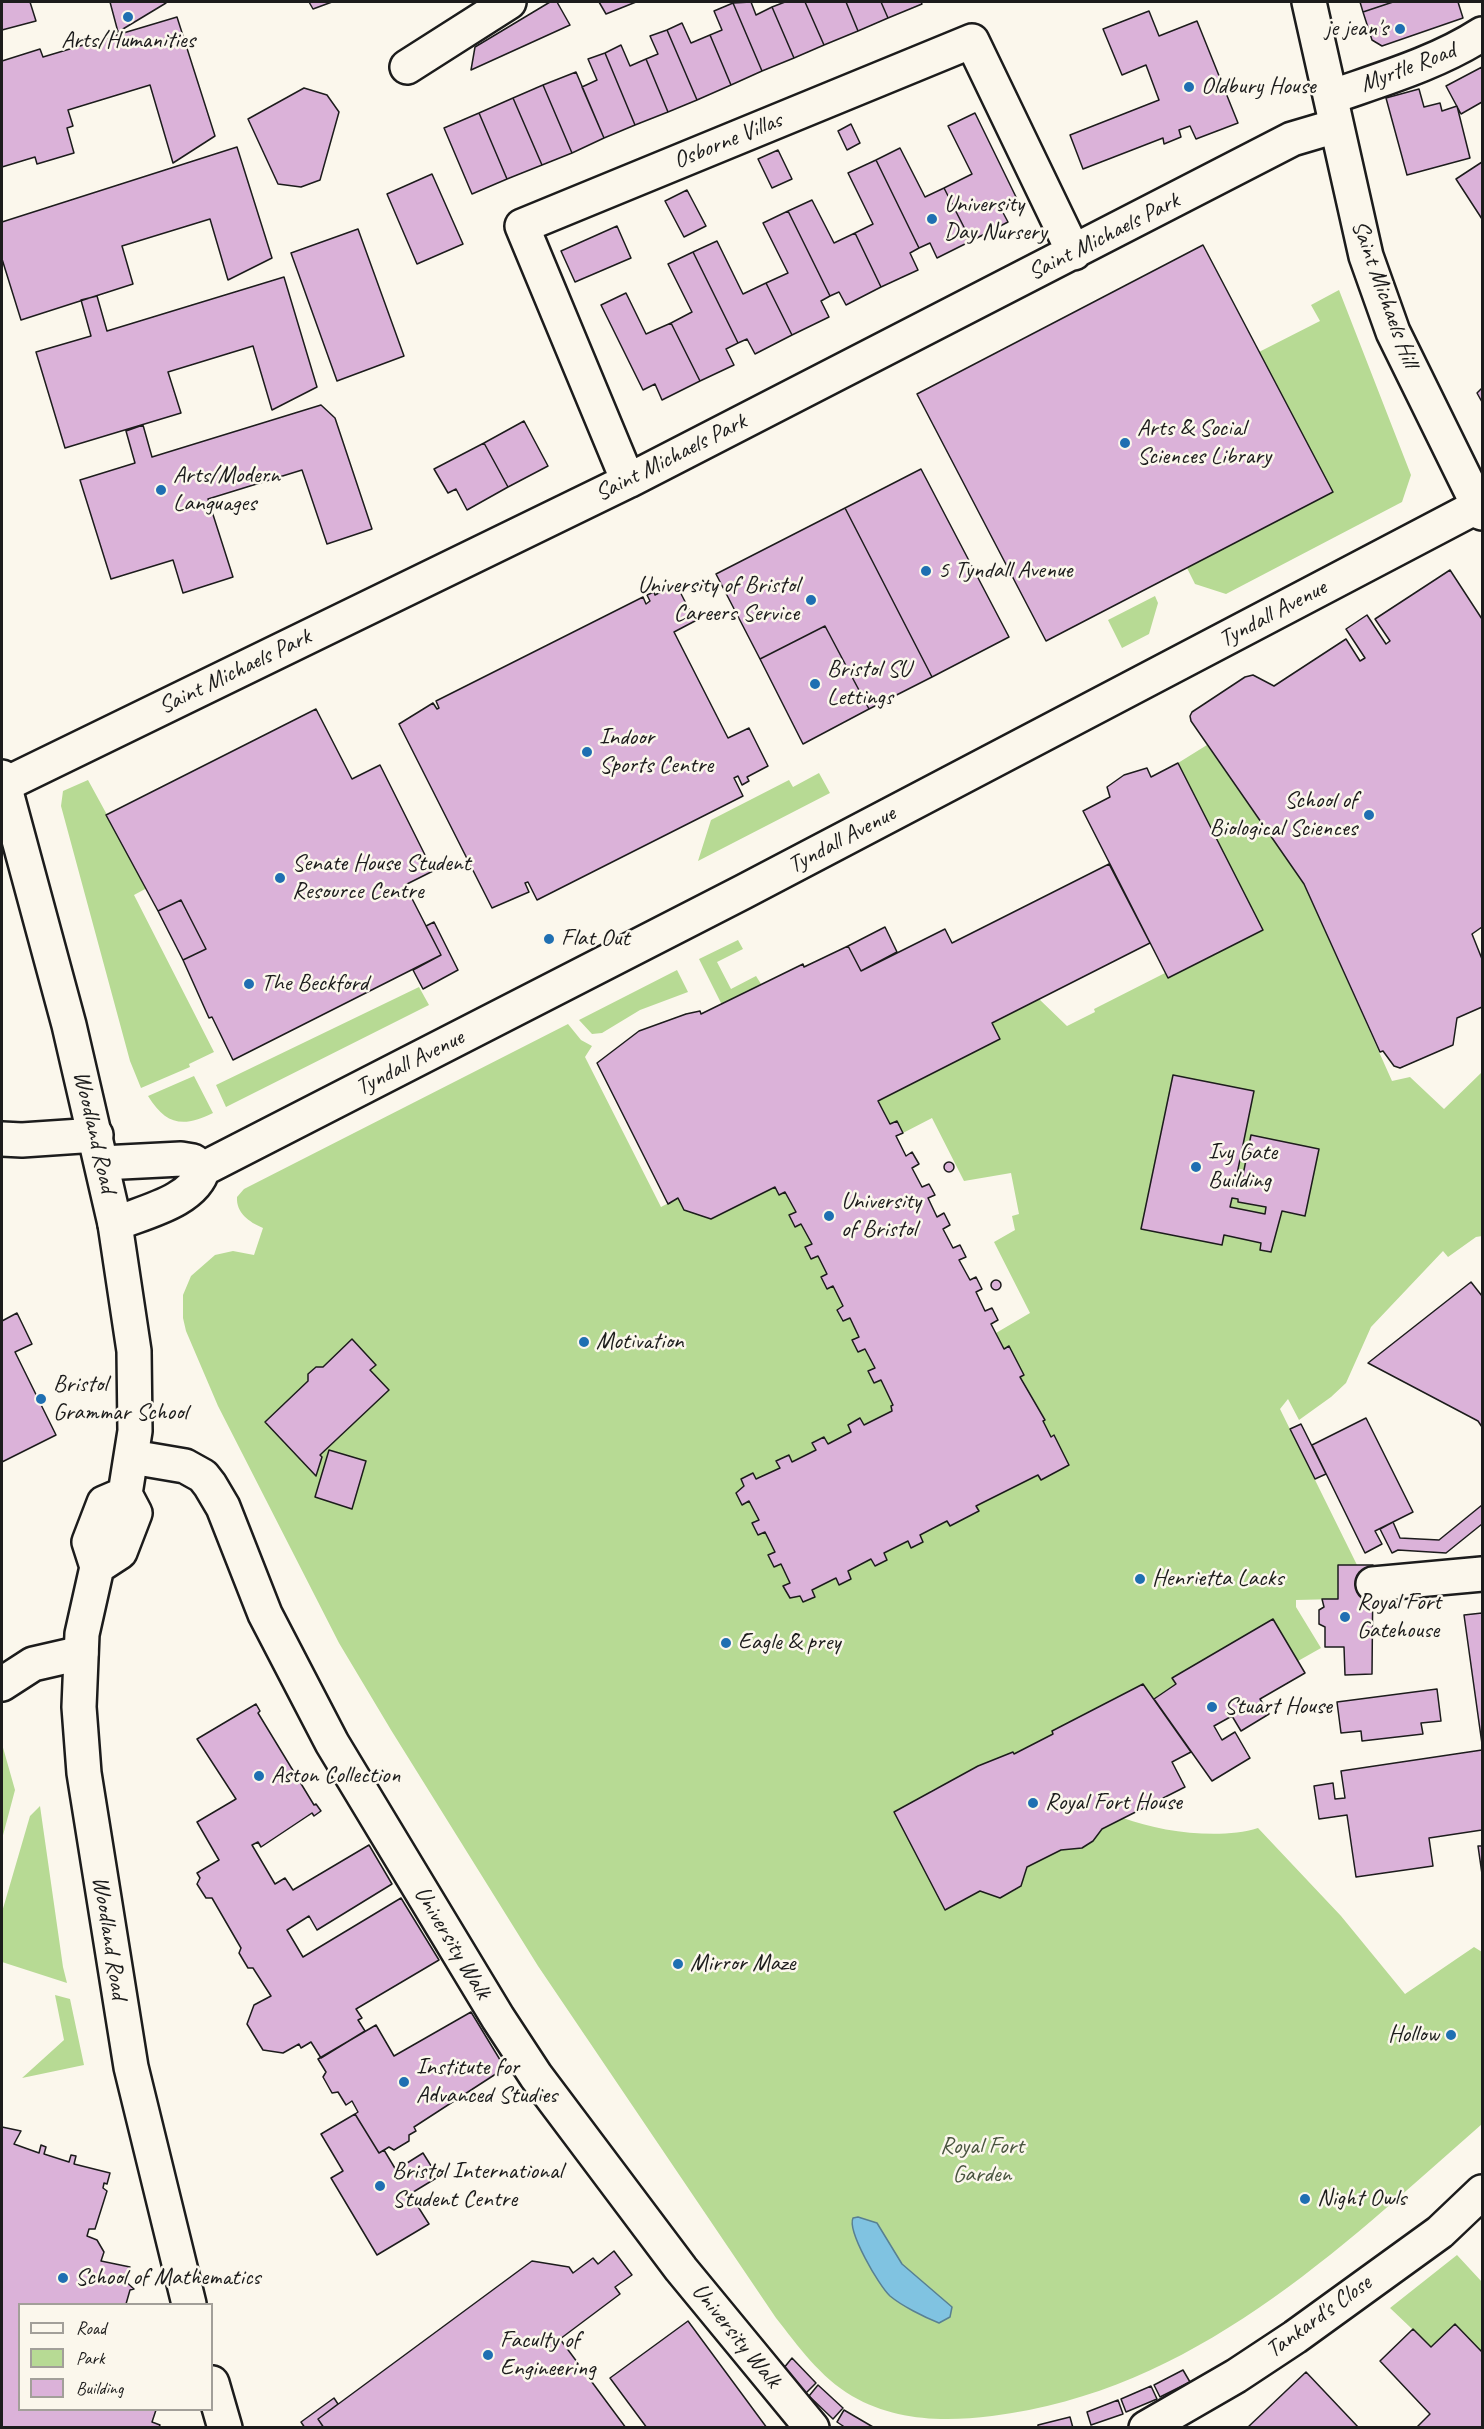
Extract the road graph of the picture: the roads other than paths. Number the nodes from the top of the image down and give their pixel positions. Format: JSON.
{"nodes":[{"id":1,"x":509,"y":2,"type":"edge"},
{"id":2,"x":1309,"y":2,"type":"edge"},
{"id":3,"x":1482,"y":34,"type":"edge"},
{"id":4,"x":407,"y":67,"type":"dead end"},
{"id":5,"x":1333,"y":111,"type":"junction"},
{"id":6,"x":1074,"y":253,"type":"junction"},
{"id":7,"x":628,"y":481,"type":"junction"},
{"id":8,"x":1480,"y":509,"type":"edge"},
{"id":9,"x":3,"y":781,"type":"edge"},
{"id":10,"x":2,"y":1139,"type":"edge"},
{"id":11,"x":99,"y":1149,"type":"junction"},
{"id":12,"x":203,"y":1169,"type":"junction"},
{"id":13,"x":115,"y":1224,"type":"junction"},
{"id":14,"x":132,"y":1457,"type":"junction"},
{"id":15,"x":1482,"y":1574,"type":"edge"},
{"id":16,"x":1373,"y":1584,"type":"dead end"},
{"id":17,"x":81,"y":1653,"type":"junction"},
{"id":18,"x":2,"y":1684,"type":"edge"},
{"id":19,"x":1482,"y":2192,"type":"edge"},
{"id":20,"x":189,"y":2303,"type":"edge"},
{"id":21,"x":213,"y":2386,"type":"edge"},
{"id":22,"x":225,"y":2427,"type":"edge"},
{"id":23,"x":812,"y":2427,"type":"edge"},
{"id":24,"x":1146,"y":2427,"type":"edge"}],
"edges":[{"from":1,"to":4,"type":"street"},
{"from":2,"to":5,"type":"street","name":"Saint Michaels Hill"},
{"from":3,"to":5,"type":"street","name":"Myrtle Road"},
{"from":5,"to":6,"type":"street","name":"Saint Michaels Park"},
{"from":5,"to":8,"type":"street","name":"Saint Michaels Hill"},
{"from":6,"to":7,"type":"street","name":"Saint Michaels Park"},
{"from":6,"to":7,"type":"street","name":"Osborne Villas"},
{"from":7,"to":9,"type":"street","name":"Saint Michaels Park"},
{"from":8,"to":12,"type":"street","name":"Tyndall Avenue"},
{"from":9,"to":11,"type":"street","name":"Woodland Road"},
{"from":10,"to":11,"type":"street"},
{"from":11,"to":12,"type":"street"},
{"from":11,"to":13,"type":"street","name":"Woodland Road"},
{"from":12,"to":13,"type":"street","name":"Tyndall Avenue"},
{"from":13,"to":14,"type":"street","name":"Woodland Road"},
{"from":14,"to":17,"type":"street","name":"Woodland Road"},
{"from":14,"to":23,"type":"street","name":"University Walk"},
{"from":15,"to":16,"type":"street"},
{"from":17,"to":18,"type":"street"},
{"from":17,"to":20,"type":"street","name":"Woodland Road"},
{"from":19,"to":24,"type":"street","name":"Tankard's Close"},
{"from":21,"to":22,"type":"street"}]}
